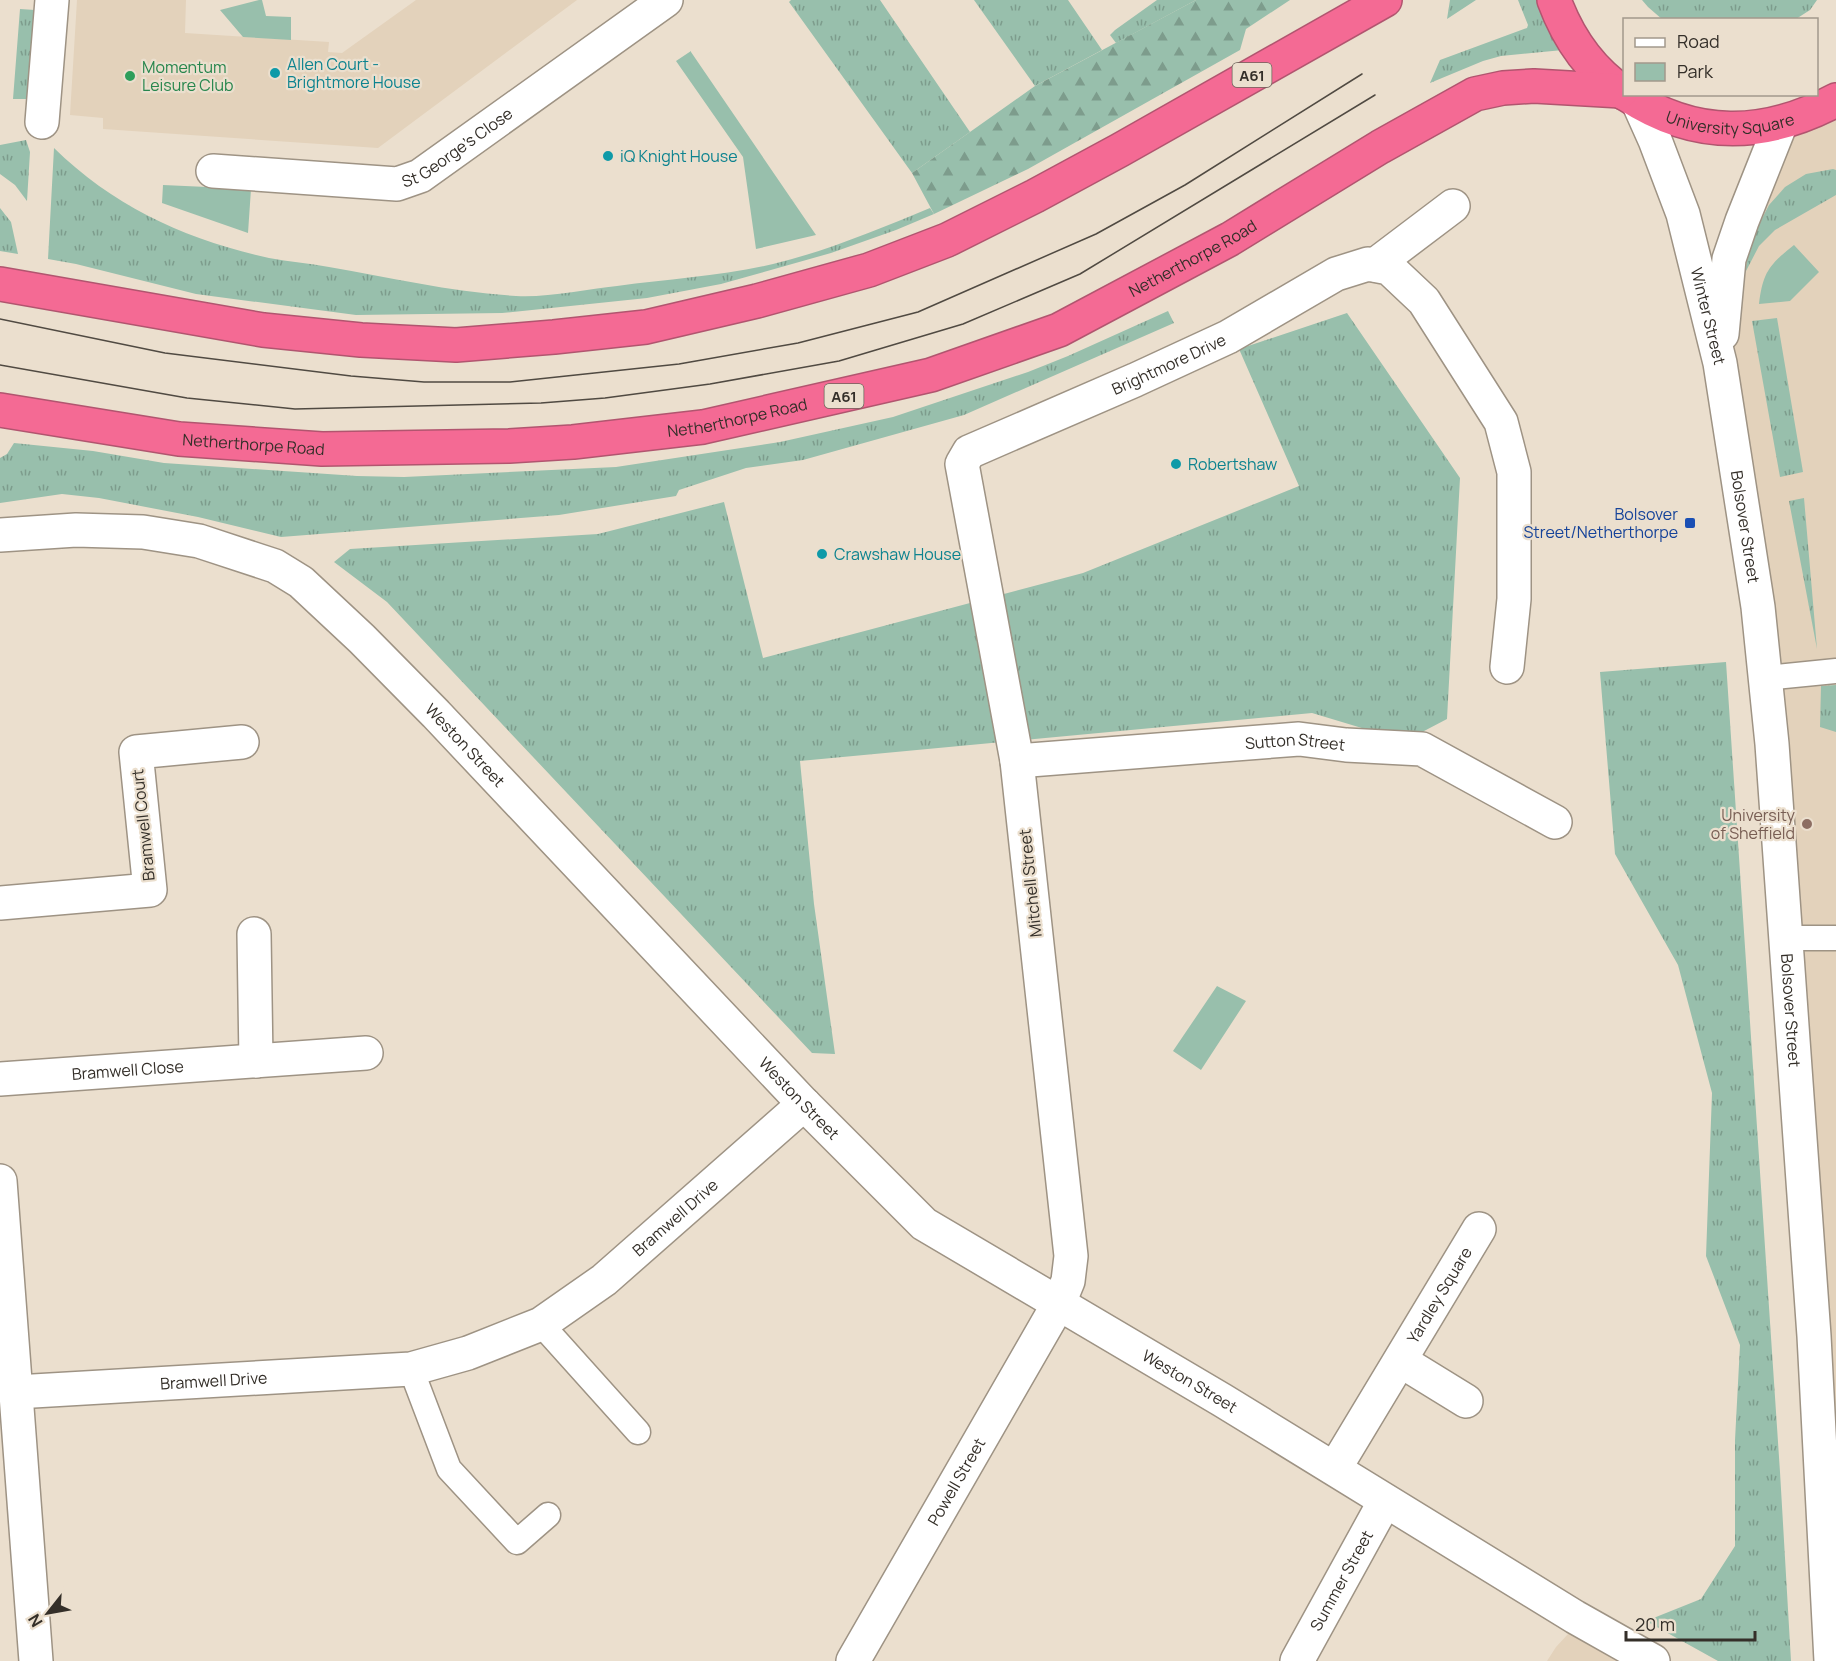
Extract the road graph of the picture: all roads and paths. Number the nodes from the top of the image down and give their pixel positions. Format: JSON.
{"nodes":[{"id":1,"x":52,"y":0,"type":"edge"},
{"id":2,"x":1385,"y":0,"type":"edge"},
{"id":3,"x":1554,"y":0,"type":"edge"},
{"id":4,"x":654,"y":3,"type":"edge"},
{"id":5,"x":1623,"y":92,"type":"edge"},
{"id":6,"x":1623,"y":95,"type":"edge"},
{"id":7,"x":1628,"y":96,"type":"edge"},
{"id":8,"x":1629,"y":96,"type":"edge"},
{"id":9,"x":1836,"y":99,"type":"edge"},
{"id":10,"x":42,"y":122,"type":"dead end"},
{"id":11,"x":1781,"y":123,"type":"junction"},
{"id":12,"x":213,"y":171,"type":"dead end"},
{"id":13,"x":1453,"y":206,"type":"dead end"},
{"id":14,"x":1375,"y":265,"type":"junction"},
{"id":15,"x":0,"y":284,"type":"edge"},
{"id":16,"x":1720,"y":363,"type":"junction"},
{"id":17,"x":0,"y":410,"type":"edge"},
{"id":18,"x":963,"y":464,"type":"joint"},
{"id":19,"x":0,"y":535,"type":"edge"},
{"id":20,"x":1507,"y":667,"type":"dead end"},
{"id":21,"x":1836,"y":671,"type":"edge"},
{"id":22,"x":1766,"y":678,"type":"junction"},
{"id":23,"x":242,"y":742,"type":"dead end"},
{"id":24,"x":1017,"y":761,"type":"junction"},
{"id":25,"x":1556,"y":822,"type":"dead end"},
{"id":26,"x":0,"y":903,"type":"edge"},
{"id":27,"x":254,"y":934,"type":"dead end"},
{"id":28,"x":1785,"y":938,"type":"junction"},
{"id":29,"x":1836,"y":938,"type":"edge"},
{"id":30,"x":366,"y":1053,"type":"dead end"},
{"id":31,"x":256,"y":1061,"type":"junction"},
{"id":32,"x":0,"y":1078,"type":"edge"},
{"id":33,"x":804,"y":1104,"type":"junction"},
{"id":34,"x":0,"y":1181,"type":"edge"},
{"id":35,"x":1479,"y":1229,"type":"dead end"},
{"id":36,"x":1059,"y":1303,"type":"junction"},
{"id":37,"x":541,"y":1324,"type":"junction"},
{"id":38,"x":1401,"y":1361,"type":"junction"},
{"id":39,"x":411,"y":1369,"type":"junction"},
{"id":40,"x":16,"y":1392,"type":"junction"},
{"id":41,"x":1466,"y":1401,"type":"dead end"},
{"id":42,"x":638,"y":1432,"type":"dead end"},
{"id":43,"x":10,"y":1451,"type":"edge"},
{"id":44,"x":1335,"y":1468,"type":"junction"},
{"id":45,"x":1385,"y":1501,"type":"junction"},
{"id":46,"x":548,"y":1515,"type":"dead end"},
{"id":47,"x":36,"y":1661,"type":"edge"},
{"id":48,"x":854,"y":1661,"type":"edge"},
{"id":49,"x":1297,"y":1661,"type":"edge"},
{"id":50,"x":1653,"y":1661,"type":"edge"},
{"id":51,"x":1831,"y":1661,"type":"edge"}],
"edges":[{"from":1,"to":10,"type":"street"},
{"from":2,"to":15,"type":"highway","number":"A61"},
{"from":3,"to":5,"type":"highway","name":"University Square"},
{"from":4,"to":12,"type":"street","name":"St George's Close"},
{"from":6,"to":17,"type":"highway","name":"Netherthorpe Road","number":"A61"},
{"from":7,"to":16,"type":"street","name":"Winter Street"},
{"from":8,"to":11,"type":"highway","name":"University Square"},
{"from":9,"to":11,"type":"highway","name":"University Square"},
{"from":11,"to":16,"type":"street","name":"Winter Street"},
{"from":13,"to":14,"type":"street","name":"Brightmore Drive"},
{"from":14,"to":18,"type":"street","name":"Brightmore Drive"},
{"from":14,"to":20,"type":"street"},
{"from":16,"to":22,"type":"street","name":"Bolsover Street"},
{"from":18,"to":24,"type":"street","name":"Mitchell Street"},
{"from":19,"to":33,"type":"street","name":"Weston Street"},
{"from":21,"to":22,"type":"lane"},
{"from":22,"to":28,"type":"street","name":"Bolsover Street"},
{"from":23,"to":26,"type":"street","name":"Bramwell Court"},
{"from":24,"to":25,"type":"street","name":"Sutton Street"},
{"from":24,"to":36,"type":"street","name":"Mitchell Street"},
{"from":27,"to":31,"type":"street"},
{"from":28,"to":29,"type":"lane"},
{"from":28,"to":51,"type":"street","name":"Bolsover Street"},
{"from":30,"to":31,"type":"street","name":"Bramwell Close"},
{"from":31,"to":32,"type":"street","name":"Bramwell Close"},
{"from":33,"to":36,"type":"street","name":"Weston Street"},
{"from":33,"to":37,"type":"street","name":"Bramwell Drive"},
{"from":34,"to":40,"type":"street"},
{"from":35,"to":38,"type":"street","name":"Yardley Square"},
{"from":36,"to":44,"type":"street","name":"Weston Street"},
{"from":36,"to":48,"type":"street","name":"Powell Street"},
{"from":37,"to":39,"type":"street","name":"Bramwell Drive"},
{"from":37,"to":42,"type":"lane"},
{"from":38,"to":41,"type":"street","name":"Yardley Square"},
{"from":38,"to":44,"type":"street","name":"Yardley Square"},
{"from":39,"to":40,"type":"street","name":"Bramwell Drive"},
{"from":39,"to":46,"type":"lane"},
{"from":40,"to":43,"type":"street"},
{"from":43,"to":47,"type":"street"},
{"from":44,"to":45,"type":"street","name":"Weston Street"},
{"from":45,"to":49,"type":"street","name":"Summer Street"},
{"from":45,"to":50,"type":"street","name":"Weston Street"}]}
